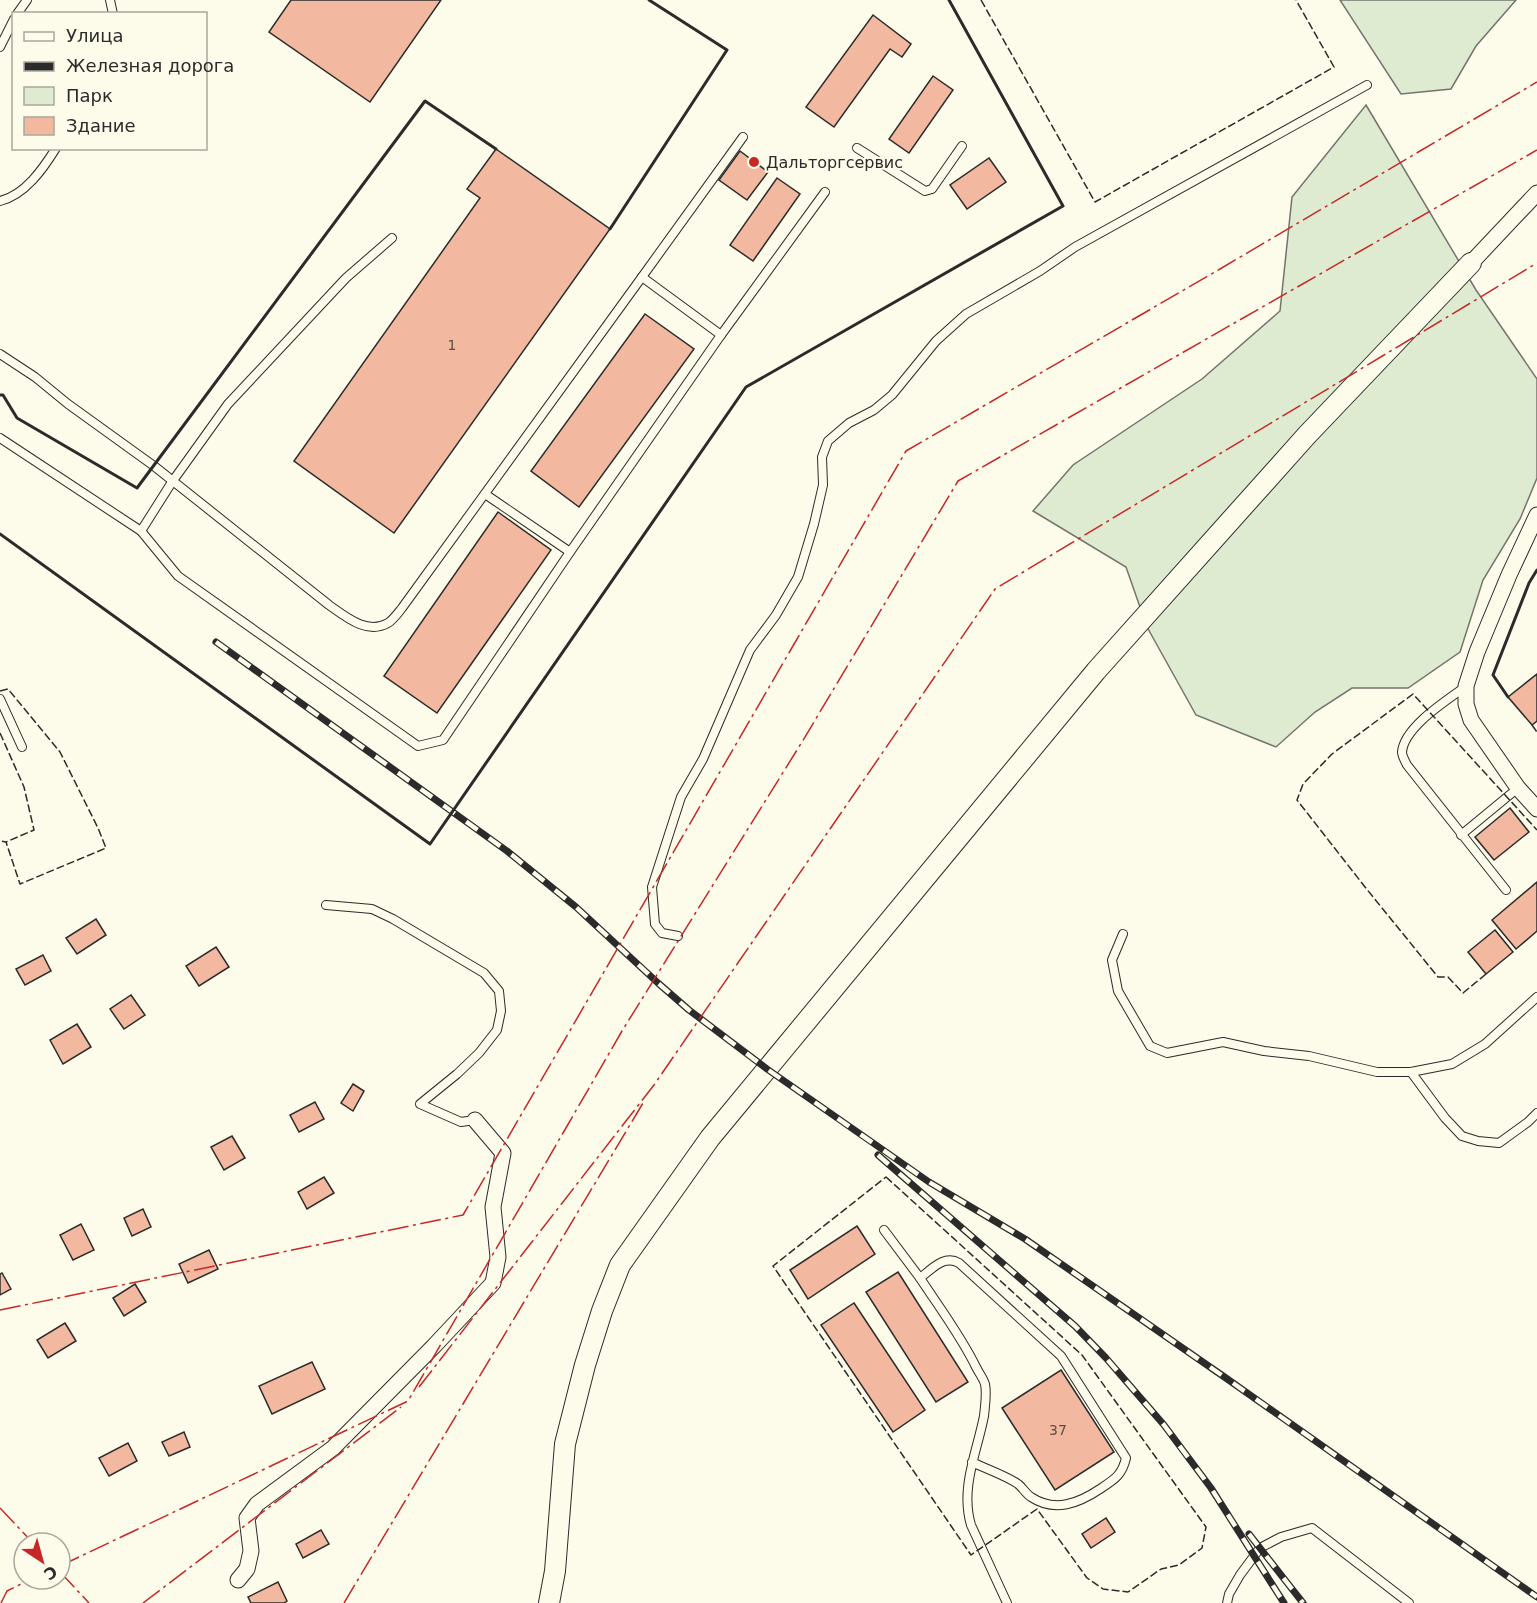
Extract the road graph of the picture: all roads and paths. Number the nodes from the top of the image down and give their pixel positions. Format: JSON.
{"nodes":[{"id":1,"x":12,"y":23,"type":"edge"},
{"id":2,"x":0,"y":47,"type":"edge"},
{"id":3,"x":1367,"y":85,"type":"dead end"},
{"id":4,"x":742,"y":137,"type":"dead end"},
{"id":5,"x":962,"y":146,"type":"dead end"},
{"id":6,"x":857,"y":148,"type":"dead end"},
{"id":7,"x":55,"y":150,"type":"edge"},
{"id":8,"x":825,"y":192,"type":"dead end"},
{"id":9,"x":1537,"y":193,"type":"edge"},
{"id":10,"x":0,"y":201,"type":"edge"},
{"id":11,"x":392,"y":238,"type":"dead end"},
{"id":12,"x":1470,"y":263,"type":"joint"},
{"id":13,"x":642,"y":277,"type":"junction"},
{"id":14,"x":721,"y":335,"type":"junction"},
{"id":15,"x":0,"y":354,"type":"edge"},
{"id":16,"x":0,"y":438,"type":"edge"},
{"id":17,"x":172,"y":482,"type":"junction"},
{"id":18,"x":485,"y":494,"type":"junction"},
{"id":19,"x":1537,"y":515,"type":"edge"},
{"id":20,"x":141,"y":531,"type":"junction"},
{"id":21,"x":570,"y":552,"type":"junction"},
{"id":22,"x":1466,"y":686,"type":"junction"},
{"id":23,"x":0,"y":699,"type":"edge"},
{"id":24,"x":22,"y":747,"type":"dead end"},
{"id":25,"x":1518,"y":788,"type":"junction"},
{"id":26,"x":1537,"y":809,"type":"edge"},
{"id":27,"x":1461,"y":835,"type":"junction"},
{"id":28,"x":1506,"y":890,"type":"dead end"},
{"id":29,"x":326,"y":905,"type":"dead end"},
{"id":30,"x":1123,"y":934,"type":"dead end"},
{"id":31,"x":678,"y":936,"type":"dead end"},
{"id":32,"x":1537,"y":997,"type":"edge"},
{"id":33,"x":1411,"y":1072,"type":"junction"},
{"id":34,"x":1537,"y":1113,"type":"edge"},
{"id":35,"x":475,"y":1119,"type":"joint"},
{"id":36,"x":884,"y":1230,"type":"dead end"},
{"id":37,"x":920,"y":1278,"type":"junction"},
{"id":38,"x":972,"y":1462,"type":"junction"},
{"id":39,"x":238,"y":1580,"type":"dead end"},
{"id":40,"x":549,"y":1603,"type":"edge"},
{"id":41,"x":1007,"y":1603,"type":"edge"},
{"id":42,"x":1227,"y":1603,"type":"edge"},
{"id":43,"x":1409,"y":1603,"type":"edge"}],
"edges":[{"from":1,"to":2,"type":"lane"},
{"from":3,"to":31,"type":"lane"},
{"from":4,"to":13,"type":"lane"},
{"from":5,"to":6,"type":"lane"},
{"from":7,"to":10,"type":"lane"},
{"from":8,"to":14,"type":"lane"},
{"from":9,"to":12,"type":"street"},
{"from":11,"to":17,"type":"lane"},
{"from":12,"to":40,"type":"street"},
{"from":13,"to":14,"type":"lane"},
{"from":13,"to":18,"type":"lane"},
{"from":14,"to":21,"type":"lane"},
{"from":15,"to":17,"type":"lane"},
{"from":16,"to":20,"type":"lane"},
{"from":17,"to":18,"type":"lane"},
{"from":17,"to":20,"type":"lane"},
{"from":18,"to":21,"type":"lane"},
{"from":19,"to":22,"type":"street"},
{"from":20,"to":21,"type":"lane"},
{"from":22,"to":25,"type":"street"},
{"from":22,"to":27,"type":"lane"},
{"from":23,"to":24,"type":"lane"},
{"from":25,"to":26,"type":"street"},
{"from":25,"to":27,"type":"lane"},
{"from":27,"to":28,"type":"lane"},
{"from":29,"to":35,"type":"lane"},
{"from":30,"to":33,"type":"lane"},
{"from":32,"to":33,"type":"lane"},
{"from":33,"to":34,"type":"lane"},
{"from":35,"to":39,"type":"street"},
{"from":36,"to":37,"type":"lane"},
{"from":37,"to":38,"type":"lane"},
{"from":37,"to":38,"type":"lane"},
{"from":38,"to":41,"type":"lane"},
{"from":42,"to":43,"type":"lane"}]}
